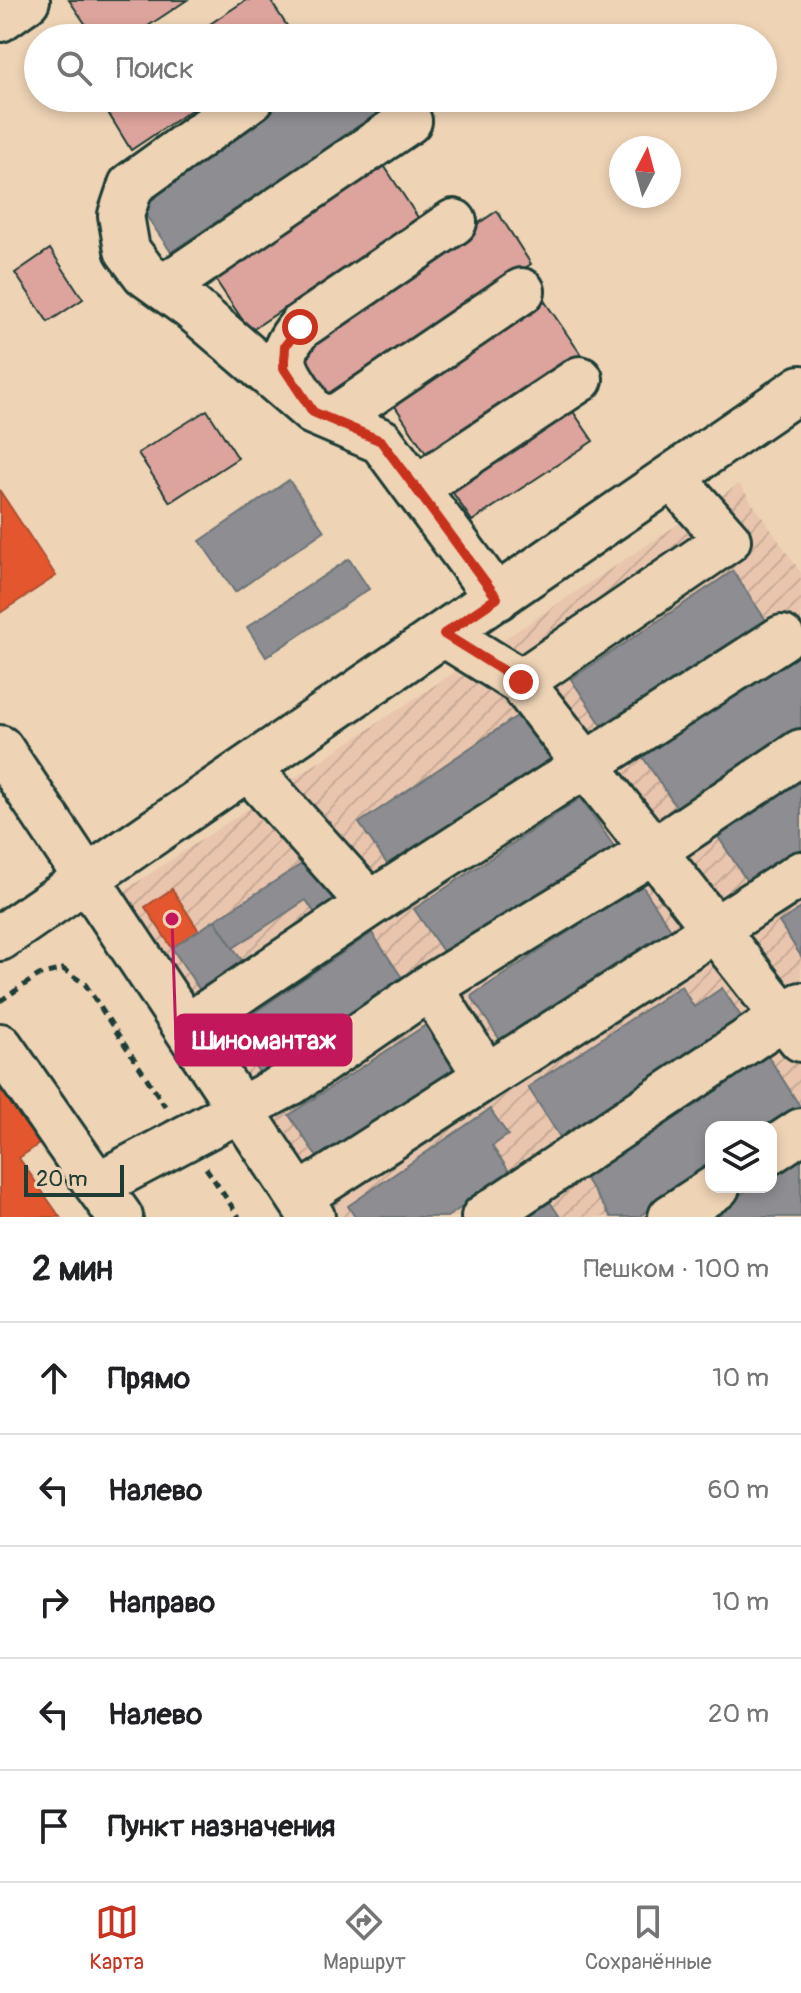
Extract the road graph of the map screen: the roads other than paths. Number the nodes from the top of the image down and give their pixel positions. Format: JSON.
{"nodes":[{"id":1,"x":27,"y":0,"type":"edge"},
{"id":2,"x":0,"y":19,"type":"edge"},
{"id":3,"x":233,"y":112,"type":"edge"},
{"id":4,"x":409,"y":121,"type":"dead end"},
{"id":5,"x":454,"y":222,"type":"dead end"},
{"id":6,"x":164,"y":287,"type":"junction"},
{"id":7,"x":522,"y":291,"type":"dead end"},
{"id":8,"x":580,"y":379,"type":"dead end"},
{"id":9,"x":801,"y":388,"type":"edge"},
{"id":10,"x":322,"y":416,"type":"junction"},
{"id":11,"x":672,"y":477,"type":"junction"},
{"id":12,"x":416,"y":488,"type":"junction"},
{"id":13,"x":497,"y":598,"type":"junction"},
{"id":14,"x":444,"y":634,"type":"junction"},
{"id":15,"x":782,"y":638,"type":"dead end"},
{"id":16,"x":521,"y":682,"type":"junction"},
{"id":17,"x":0,"y":748,"type":"edge"},
{"id":18,"x":801,"y":752,"type":"edge"},
{"id":19,"x":588,"y":764,"type":"junction"},
{"id":20,"x":249,"y":769,"type":"junction"},
{"id":21,"x":655,"y":850,"type":"junction"},
{"id":22,"x":801,"y":874,"type":"edge"},
{"id":23,"x":89,"y":879,"type":"junction"},
{"id":24,"x":370,"y":904,"type":"junction"},
{"id":25,"x":714,"y":928,"type":"junction"},
{"id":26,"x":0,"y":938,"type":"edge"},
{"id":27,"x":430,"y":987,"type":"junction"},
{"id":28,"x":206,"y":1014,"type":"dead end"},
{"id":29,"x":795,"y":1020,"type":"edge"},
{"id":30,"x":0,"y":1046,"type":"edge"},
{"id":31,"x":486,"y":1076,"type":"junction"},
{"id":32,"x":243,"y":1111,"type":"junction"},
{"id":33,"x":801,"y":1131,"type":"edge"},
{"id":34,"x":777,"y":1147,"type":"edge"},
{"id":35,"x":708,"y":1193,"type":"edge"},
{"id":36,"x":108,"y":1201,"type":"edge"},
{"id":37,"x":306,"y":1207,"type":"edge"},
{"id":38,"x":484,"y":1217,"type":"edge"},
{"id":39,"x":671,"y":1217,"type":"edge"}],
"edges":[{"from":1,"to":2,"type":"street"},
{"from":3,"to":6,"type":"street"},
{"from":4,"to":6,"type":"street"},
{"from":5,"to":10,"type":"street"},
{"from":6,"to":10,"type":"street"},
{"from":7,"to":10,"type":"street"},
{"from":8,"to":12,"type":"street"},
{"from":9,"to":11,"type":"street"},
{"from":10,"to":12,"type":"street"},
{"from":11,"to":13,"type":"street"},
{"from":11,"to":16,"type":"street"},
{"from":12,"to":13,"type":"street"},
{"from":13,"to":14,"type":"street"},
{"from":14,"to":16,"type":"street"},
{"from":14,"to":20,"type":"street"},
{"from":15,"to":19,"type":"street"},
{"from":16,"to":19,"type":"street"},
{"from":17,"to":23,"type":"street"},
{"from":18,"to":21,"type":"street"},
{"from":19,"to":21,"type":"street"},
{"from":19,"to":24,"type":"street"},
{"from":20,"to":23,"type":"street"},
{"from":20,"to":24,"type":"street"},
{"from":21,"to":25,"type":"street"},
{"from":21,"to":27,"type":"street"},
{"from":22,"to":25,"type":"street"},
{"from":23,"to":26,"type":"street"},
{"from":23,"to":32,"type":"street"},
{"from":24,"to":28,"type":"street"},
{"from":25,"to":29,"type":"street"},
{"from":25,"to":31,"type":"street"},
{"from":27,"to":31,"type":"street"},
{"from":27,"to":32,"type":"street"},
{"from":29,"to":38,"type":"street"},
{"from":30,"to":36,"type":"street"},
{"from":31,"to":37,"type":"street"},
{"from":32,"to":36,"type":"street"},
{"from":32,"to":37,"type":"street"},
{"from":33,"to":34,"type":"street"},
{"from":35,"to":39,"type":"street"}]}
